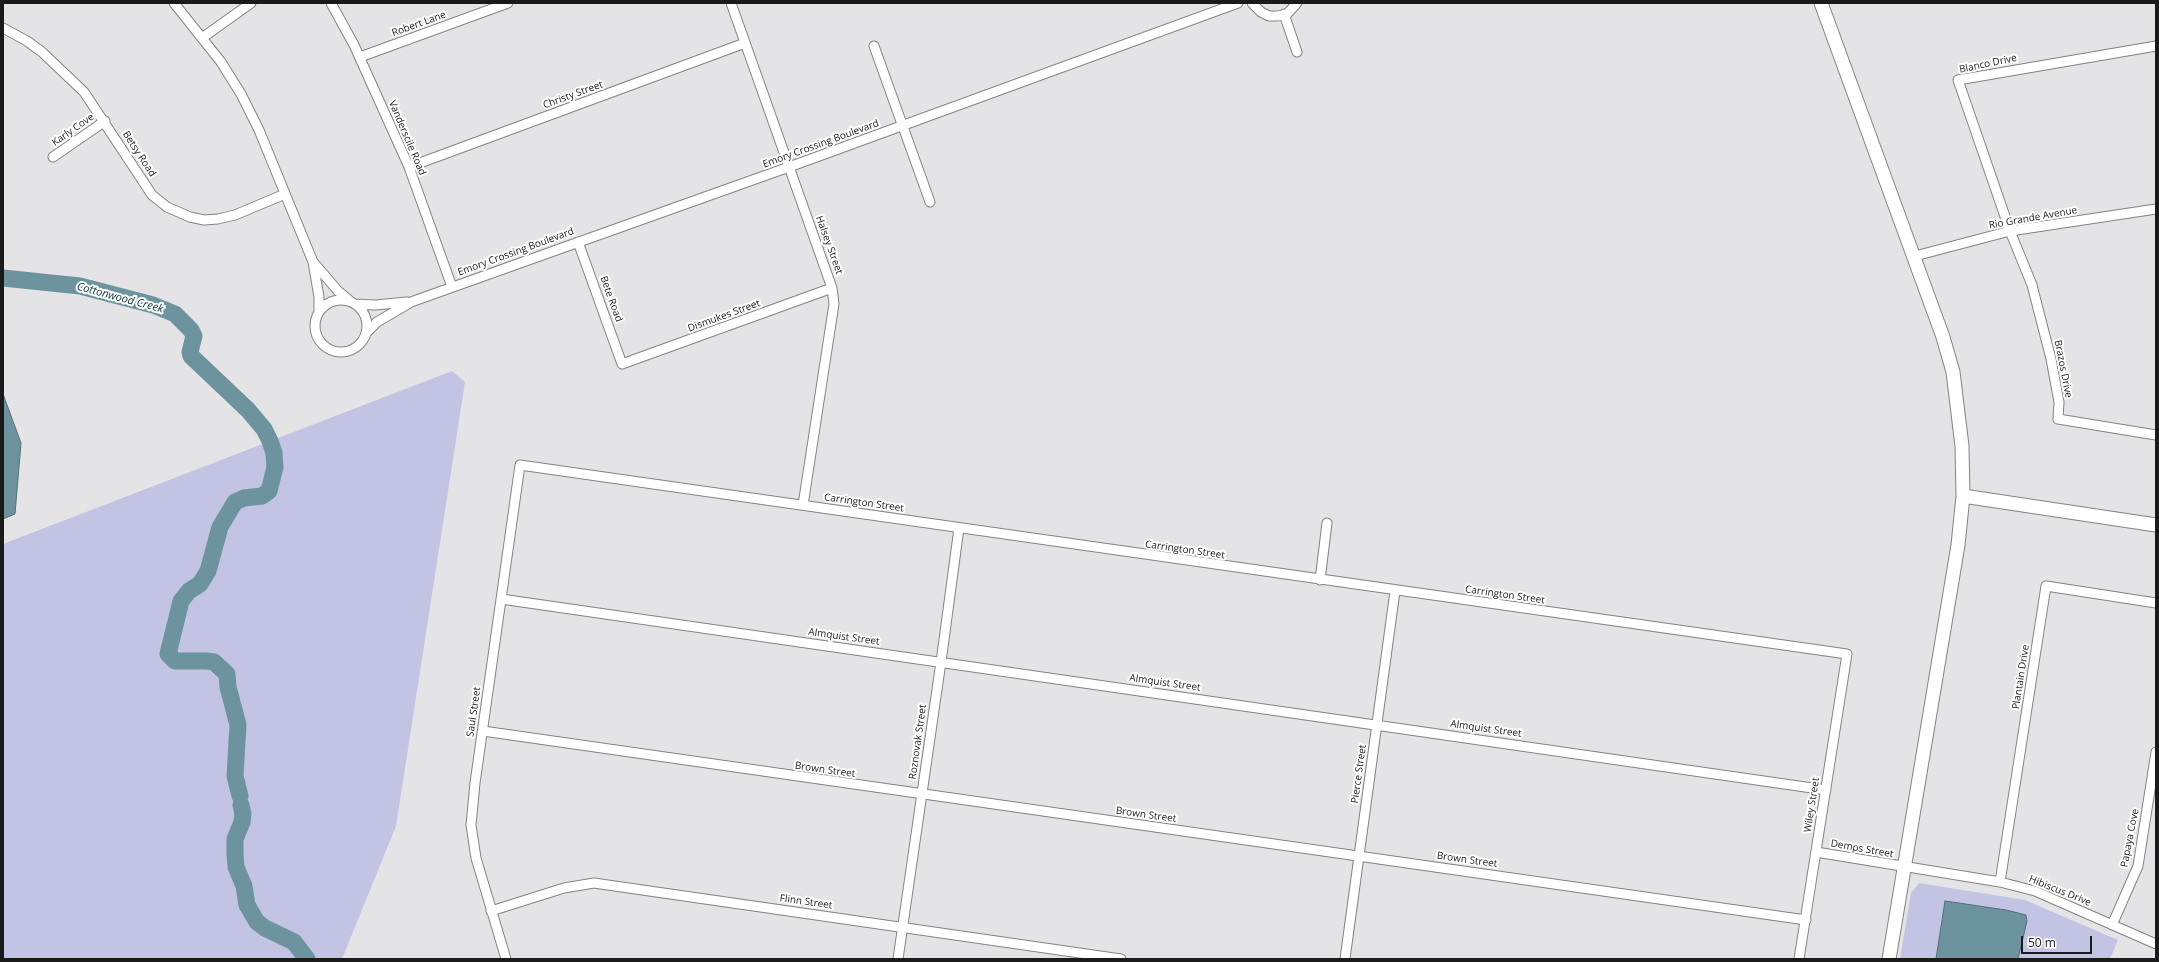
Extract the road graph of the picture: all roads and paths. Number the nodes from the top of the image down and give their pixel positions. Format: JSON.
{"nodes":[{"id":1,"x":174,"y":3,"type":"edge"},
{"id":2,"x":251,"y":3,"type":"edge"},
{"id":3,"x":331,"y":3,"type":"edge"},
{"id":4,"x":508,"y":3,"type":"edge"},
{"id":5,"x":731,"y":3,"type":"edge"},
{"id":6,"x":1238,"y":3,"type":"edge"},
{"id":7,"x":1252,"y":3,"type":"edge"},
{"id":8,"x":1298,"y":3,"type":"edge"},
{"id":9,"x":1821,"y":3,"type":"edge"},
{"id":10,"x":1284,"y":14,"type":"junction"},
{"id":11,"x":3,"y":28,"type":"edge"},
{"id":12,"x":202,"y":38,"type":"junction"},
{"id":13,"x":745,"y":44,"type":"junction"},
{"id":14,"x":874,"y":46,"type":"dead end"},
{"id":15,"x":2156,"y":46,"type":"edge"},
{"id":16,"x":1297,"y":52,"type":"dead end"},
{"id":17,"x":360,"y":57,"type":"junction"},
{"id":18,"x":105,"y":121,"type":"junction"},
{"id":19,"x":903,"y":126,"type":"junction"},
{"id":20,"x":53,"y":157,"type":"dead end"},
{"id":21,"x":409,"y":167,"type":"junction"},
{"id":22,"x":789,"y":167,"type":"junction"},
{"id":23,"x":285,"y":194,"type":"junction"},
{"id":24,"x":930,"y":202,"type":"dead end"},
{"id":25,"x":2156,"y":209,"type":"edge"},
{"id":26,"x":2010,"y":231,"type":"junction"},
{"id":27,"x":578,"y":242,"type":"junction"},
{"id":28,"x":1915,"y":256,"type":"junction"},
{"id":29,"x":313,"y":262,"type":"junction"},
{"id":30,"x":452,"y":287,"type":"junction"},
{"id":31,"x":832,"y":288,"type":"junction"},
{"id":32,"x":411,"y":302,"type":"junction"},
{"id":33,"x":353,"y":303,"type":"junction"},
{"id":34,"x":319,"y":312,"type":"junction"},
{"id":35,"x":367,"y":332,"type":"junction"},
{"id":36,"x":622,"y":364,"type":"joint"},
{"id":37,"x":2156,"y":435,"type":"edge"},
{"id":38,"x":520,"y":465,"type":"joint"},
{"id":39,"x":1963,"y":496,"type":"junction"},
{"id":40,"x":803,"y":505,"type":"junction"},
{"id":41,"x":1327,"y":523,"type":"dead end"},
{"id":42,"x":2156,"y":525,"type":"edge"},
{"id":43,"x":959,"y":528,"type":"junction"},
{"id":44,"x":1320,"y":580,"type":"junction"},
{"id":45,"x":1395,"y":591,"type":"junction"},
{"id":46,"x":501,"y":599,"type":"junction"},
{"id":47,"x":2156,"y":602,"type":"edge"},
{"id":48,"x":1847,"y":654,"type":"joint"},
{"id":49,"x":941,"y":662,"type":"junction"},
{"id":50,"x":1377,"y":725,"type":"junction"},
{"id":51,"x":483,"y":731,"type":"junction"},
{"id":52,"x":2156,"y":752,"type":"edge"},
{"id":53,"x":1826,"y":790,"type":"junction"},
{"id":54,"x":922,"y":795,"type":"junction"},
{"id":55,"x":1816,"y":852,"type":"junction"},
{"id":56,"x":1359,"y":855,"type":"junction"},
{"id":57,"x":1904,"y":867,"type":"junction"},
{"id":58,"x":2000,"y":882,"type":"junction"},
{"id":59,"x":491,"y":911,"type":"junction"},
{"id":60,"x":1806,"y":920,"type":"junction"},
{"id":61,"x":2112,"y":925,"type":"junction"},
{"id":62,"x":902,"y":927,"type":"junction"},
{"id":63,"x":2156,"y":944,"type":"edge"},
{"id":64,"x":506,"y":959,"type":"edge"},
{"id":65,"x":898,"y":959,"type":"edge"},
{"id":66,"x":1121,"y":959,"type":"edge"},
{"id":67,"x":1345,"y":959,"type":"edge"},
{"id":68,"x":1799,"y":959,"type":"edge"},
{"id":69,"x":1889,"y":959,"type":"edge"}],
"edges":[{"from":1,"to":12,"type":"street"},
{"from":2,"to":12,"type":"street"},
{"from":3,"to":17,"type":"street","name":"Vanderscile Road"},
{"from":4,"to":17,"type":"street","name":"Robert Lane"},
{"from":5,"to":13,"type":"street","name":"Halsey Street"},
{"from":6,"to":19,"type":"street","name":"Emory Crossing Boulevard"},
{"from":7,"to":10,"type":"street"},
{"from":8,"to":10,"type":"street"},
{"from":9,"to":28,"type":"main road"},
{"from":10,"to":16,"type":"street"},
{"from":11,"to":18,"type":"street","name":"Betsy Road"},
{"from":12,"to":23,"type":"street"},
{"from":13,"to":21,"type":"street","name":"Christy Street"},
{"from":13,"to":22,"type":"street","name":"Halsey Street"},
{"from":14,"to":19,"type":"street"},
{"from":15,"to":26,"type":"street","name":"Blanco Drive"},
{"from":17,"to":21,"type":"street","name":"Vanderscile Road"},
{"from":18,"to":20,"type":"street","name":"Karly Cove"},
{"from":18,"to":23,"type":"street","name":"Betsy Road"},
{"from":19,"to":22,"type":"street","name":"Emory Crossing Boulevard"},
{"from":19,"to":24,"type":"street"},
{"from":21,"to":30,"type":"street","name":"Vanderscile Road"},
{"from":22,"to":27,"type":"street","name":"Emory Crossing Boulevard"},
{"from":22,"to":31,"type":"street","name":"Halsey Street"},
{"from":23,"to":29,"type":"street"},
{"from":25,"to":26,"type":"street","name":"Rio Grande Avenue"},
{"from":26,"to":28,"type":"street","name":"Rio Grande Avenue"},
{"from":26,"to":37,"type":"street","name":"Brazos Drive"},
{"from":27,"to":30,"type":"street","name":"Emory Crossing Boulevard"},
{"from":27,"to":36,"type":"street","name":"Bete Road"},
{"from":28,"to":39,"type":"main road"},
{"from":29,"to":33,"type":"street"},
{"from":29,"to":34,"type":"street"},
{"from":30,"to":32,"type":"street","name":"Emory Crossing Boulevard"},
{"from":31,"to":36,"type":"street","name":"Dismukes Street"},
{"from":31,"to":40,"type":"street","name":"Halsey Street"},
{"from":32,"to":33,"type":"street"},
{"from":32,"to":35,"type":"street"},
{"from":33,"to":34,"type":"street"},
{"from":33,"to":35,"type":"street"},
{"from":34,"to":35,"type":"street"},
{"from":38,"to":40,"type":"street","name":"Carrington Street"},
{"from":38,"to":46,"type":"street","name":"Saul Street"},
{"from":39,"to":42,"type":"main road"},
{"from":39,"to":57,"type":"main road"},
{"from":40,"to":43,"type":"street","name":"Carrington Street"},
{"from":41,"to":44,"type":"street"},
{"from":43,"to":44,"type":"street","name":"Carrington Street"},
{"from":43,"to":49,"type":"street","name":"Roznovak Street"},
{"from":44,"to":45,"type":"street","name":"Carrington Street"},
{"from":45,"to":48,"type":"street","name":"Carrington Street"},
{"from":45,"to":50,"type":"street","name":"Pierce Street"},
{"from":46,"to":49,"type":"street","name":"Almquist Street"},
{"from":46,"to":51,"type":"street","name":"Saul Street"},
{"from":47,"to":58,"type":"street","name":"Plantain Drive"},
{"from":48,"to":53,"type":"street","name":"Wiley Street"},
{"from":49,"to":50,"type":"street","name":"Almquist Street"},
{"from":49,"to":54,"type":"street","name":"Roznovak Street"},
{"from":50,"to":53,"type":"street","name":"Almquist Street"},
{"from":50,"to":56,"type":"street","name":"Pierce Street"},
{"from":51,"to":54,"type":"street","name":"Brown Street"},
{"from":51,"to":59,"type":"street","name":"Saul Street"},
{"from":52,"to":61,"type":"street","name":"Papaya Cove"},
{"from":53,"to":55,"type":"street","name":"Wiley Street"},
{"from":54,"to":56,"type":"street","name":"Brown Street"},
{"from":54,"to":62,"type":"street","name":"Roznovak Street"},
{"from":55,"to":57,"type":"street","name":"Demps Street"},
{"from":55,"to":60,"type":"street","name":"Wiley Street"},
{"from":56,"to":60,"type":"street","name":"Brown Street"},
{"from":56,"to":67,"type":"street","name":"Pierce Street"},
{"from":57,"to":58,"type":"street","name":"Hibiscus Drive"},
{"from":57,"to":69,"type":"main road"},
{"from":58,"to":61,"type":"street","name":"Hibiscus Drive"},
{"from":59,"to":62,"type":"street","name":"Flinn Street"},
{"from":59,"to":64,"type":"street","name":"Saul Street"},
{"from":60,"to":68,"type":"street","name":"Wiley Street"},
{"from":61,"to":63,"type":"street","name":"Hibiscus Drive"},
{"from":62,"to":65,"type":"street","name":"Roznovak Street"},
{"from":62,"to":66,"type":"street","name":"Flinn Street"}]}
